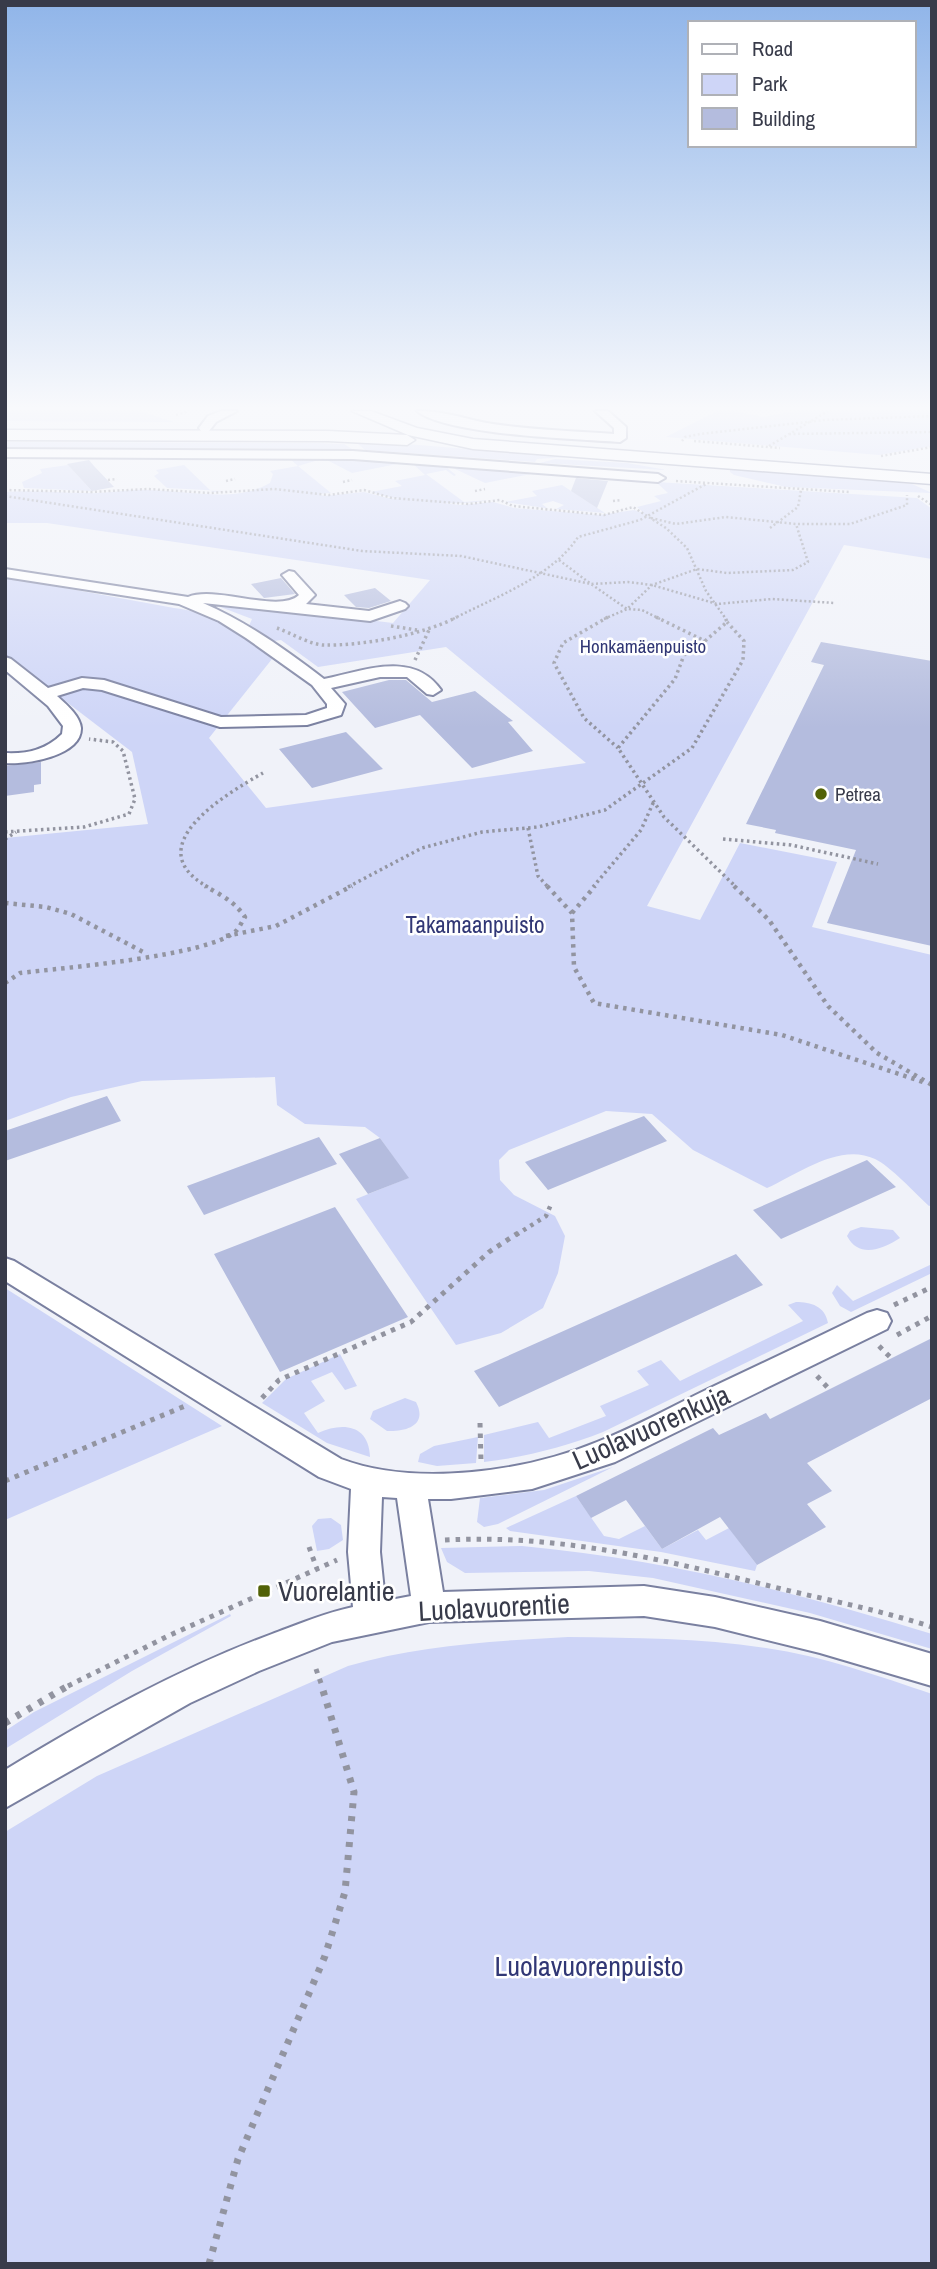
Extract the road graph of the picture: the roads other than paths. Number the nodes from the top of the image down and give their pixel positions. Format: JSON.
{"nodes":[{"id":1,"x":5,"y":572,"type":"edge"},
{"id":2,"x":289,"y":575,"type":"dead end"},
{"id":3,"x":183,"y":600,"type":"junction"},
{"id":4,"x":400,"y":606,"type":"dead end"},
{"id":5,"x":283,"y":607,"type":"junction"},
{"id":6,"x":5,"y":662,"type":"edge"},
{"id":7,"x":320,"y":685,"type":"junction"},
{"id":8,"x":433,"y":690,"type":"dead end"},
{"id":9,"x":45,"y":695,"type":"junction"},
{"id":10,"x":5,"y":758,"type":"edge"},
{"id":11,"x":5,"y":1268,"type":"edge"},
{"id":12,"x":878,"y":1333,"type":"road end"},
{"id":13,"x":367,"y":1482,"type":"junction"},
{"id":14,"x":411,"y":1486,"type":"junction"},
{"id":15,"x":429,"y":1607,"type":"junction"},
{"id":16,"x":370,"y":1617,"type":"junction"},
{"id":17,"x":932,"y":1671,"type":"edge"},
{"id":18,"x":5,"y":1790,"type":"edge"}],
"edges":[{"from":1,"to":3,"type":"street"},
{"from":2,"to":5,"type":"street"},
{"from":3,"to":5,"type":"street"},
{"from":3,"to":7,"type":"street"},
{"from":4,"to":5,"type":"street"},
{"from":6,"to":9,"type":"street"},
{"from":7,"to":8,"type":"street"},
{"from":7,"to":9,"type":"street"},
{"from":9,"to":10,"type":"street"},
{"from":11,"to":13,"type":"street"},
{"from":12,"to":14,"type":"street","name":"Luolavuorenkuja"},
{"from":13,"to":14,"type":"street"},
{"from":13,"to":16,"type":"street"},
{"from":14,"to":15,"type":"street"},
{"from":15,"to":16,"type":"street","name":"Luolavuorentie"},
{"from":15,"to":17,"type":"street","name":"Luolavuorentie"},
{"from":16,"to":18,"type":"street","name":"Luolavuorentie"}]}
